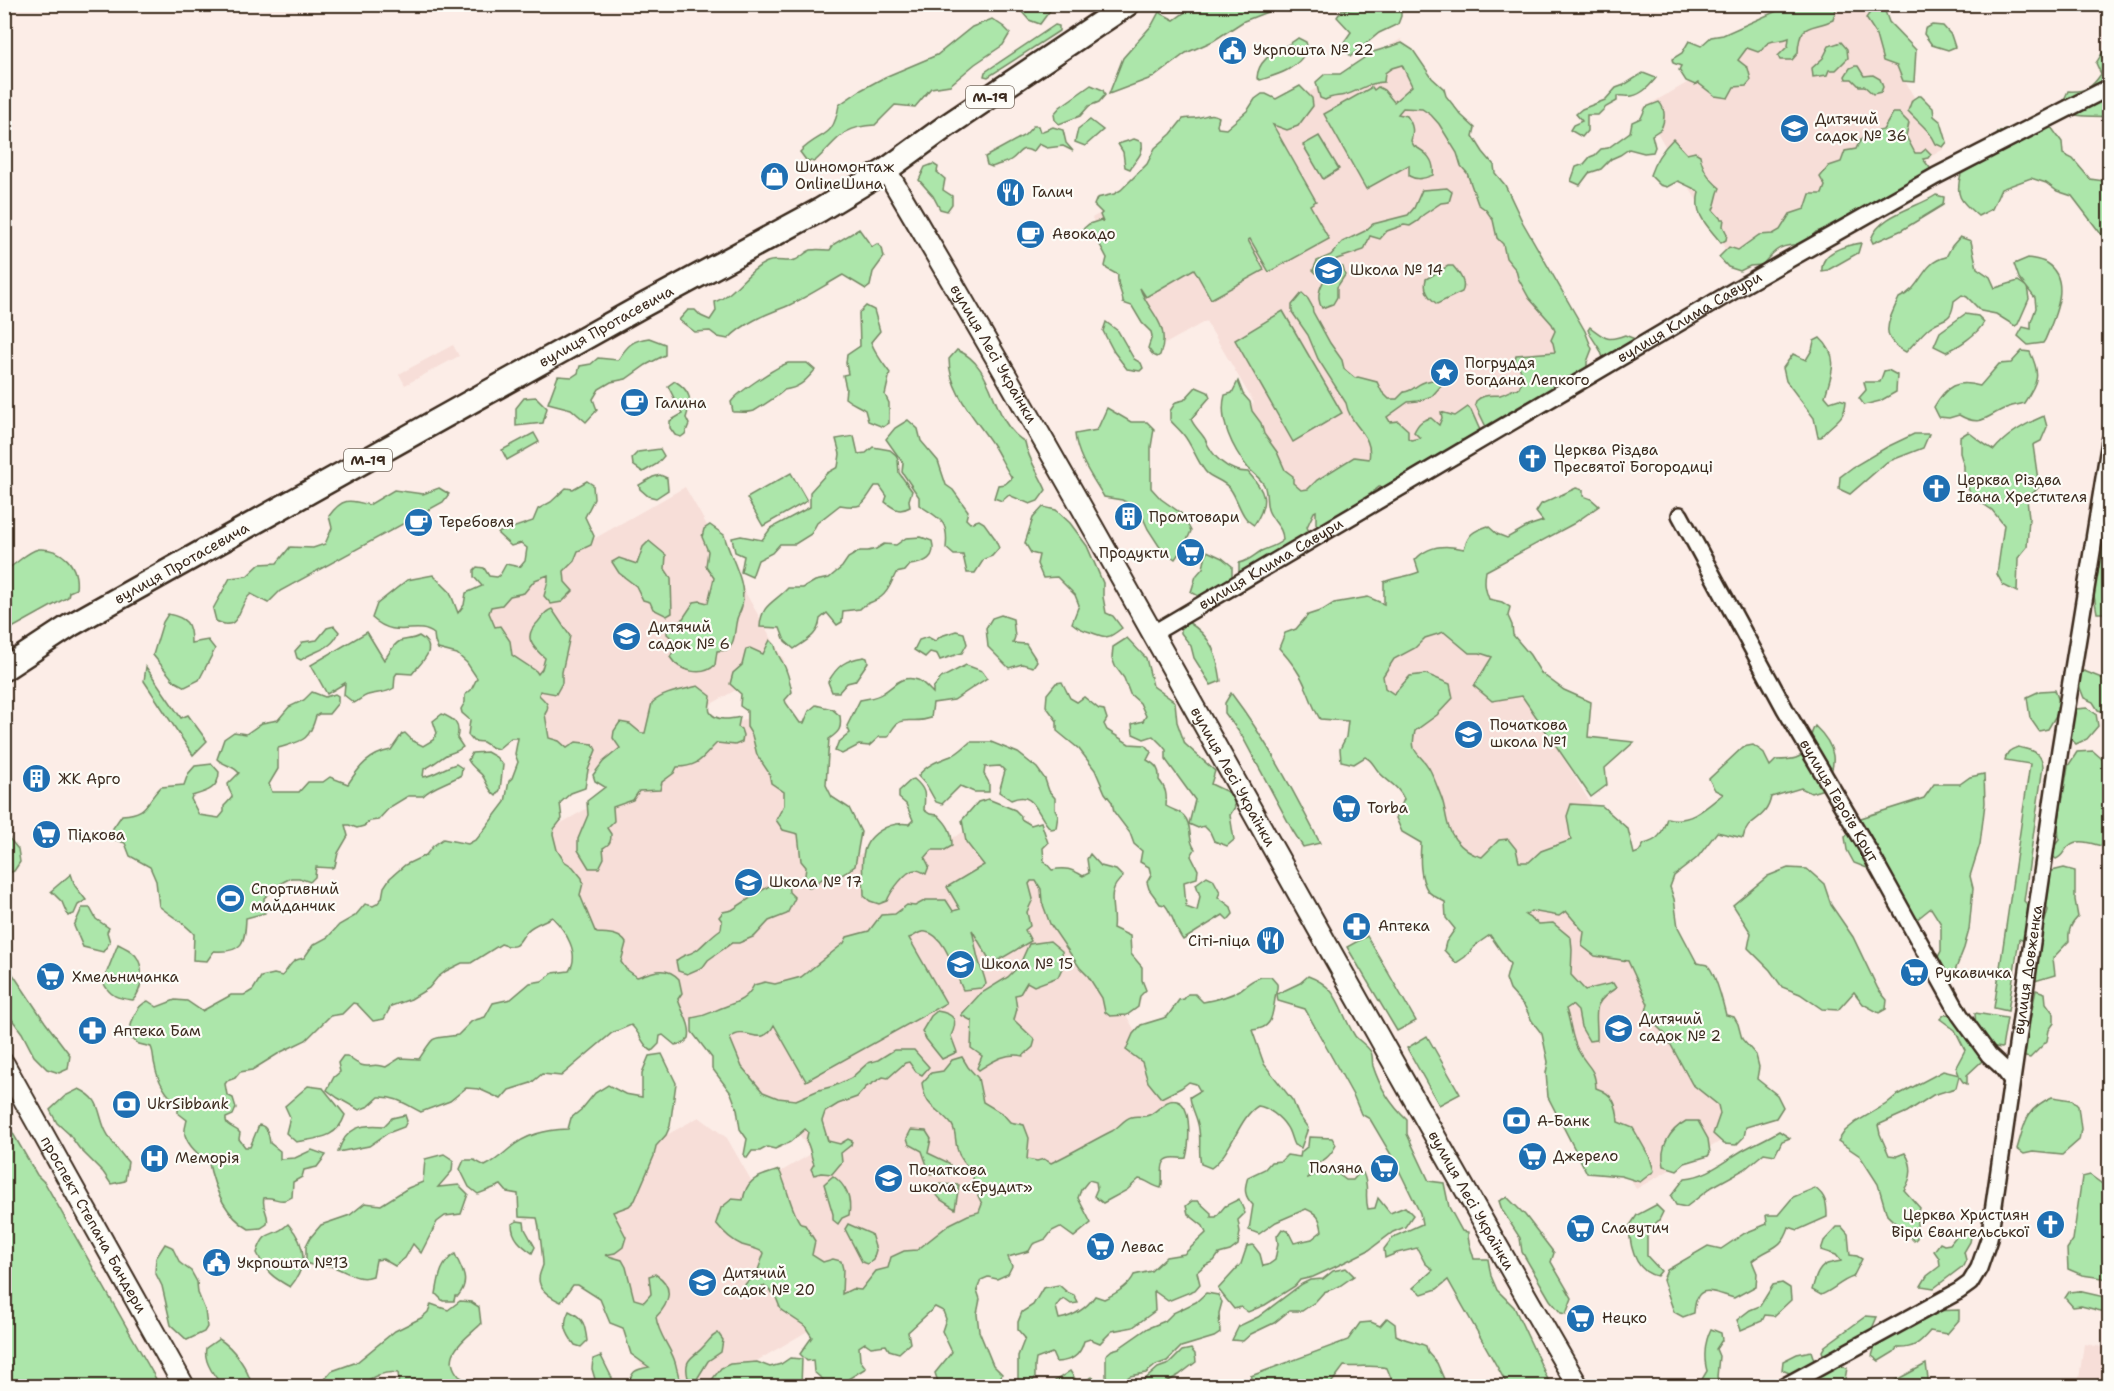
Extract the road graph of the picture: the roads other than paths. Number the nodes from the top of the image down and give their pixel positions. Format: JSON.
{"nodes":[{"id":1,"x":1128,"y":4,"type":"edge"},
{"id":2,"x":2109,"y":87,"type":"edge"},
{"id":3,"x":886,"y":170,"type":"junction"},
{"id":4,"x":2109,"y":441,"type":"edge"},
{"id":5,"x":1680,"y":514,"type":"dead end"},
{"id":6,"x":71,"y":625,"type":"junction"},
{"id":7,"x":1152,"y":634,"type":"junction"},
{"id":8,"x":4,"y":652,"type":"edge"},
{"id":9,"x":4,"y":669,"type":"edge"},
{"id":10,"x":4,"y":1064,"type":"edge"},
{"id":11,"x":2011,"y":1079,"type":"junction"},
{"id":12,"x":183,"y":1386,"type":"edge"},
{"id":13,"x":1578,"y":1386,"type":"edge"},
{"id":14,"x":1785,"y":1386,"type":"edge"}],
"edges":[{"from":1,"to":3,"type":"highway","name":"вулиця Протасевича","number":"М-19"},
{"from":2,"to":7,"type":"street","name":"вулиця Клима Савури"},
{"from":3,"to":6,"type":"highway","name":"вулиця Протасевича","number":"М-19"},
{"from":3,"to":7,"type":"main road","name":"вулиця Лесі Українки"},
{"from":4,"to":11,"type":"street","name":"вулиця Довженка"},
{"from":5,"to":11,"type":"street","name":"вулиця Героїв Крут"},
{"from":6,"to":8,"type":"highway","name":"вулиця Протасевича","number":"М-19"},
{"from":6,"to":9,"type":"highway","name":"вулиця Протасевича","number":"М-19"},
{"from":7,"to":13,"type":"main road","name":"вулиця Лесі Українки"},
{"from":10,"to":12,"type":"main road","name":"проспект Степана Бандери"},
{"from":11,"to":14,"type":"street","name":"вулиця Довженка"}]}
